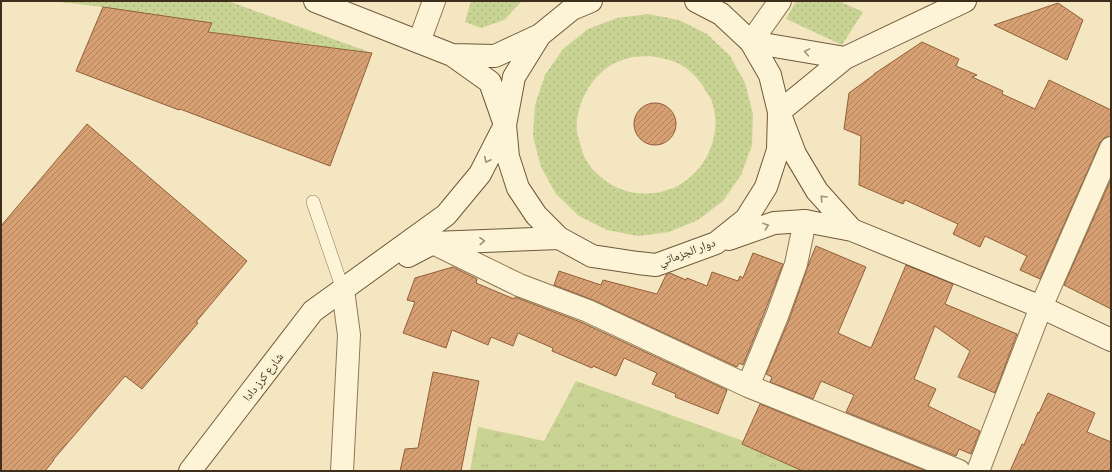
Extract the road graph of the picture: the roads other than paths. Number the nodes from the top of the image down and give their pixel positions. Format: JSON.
{"nodes":[{"id":1,"x":315,"y":1,"type":"edge"},
{"id":2,"x":434,"y":1,"type":"edge"},
{"id":3,"x":591,"y":1,"type":"edge"},
{"id":4,"x":696,"y":1,"type":"edge"},
{"id":5,"x":780,"y":1,"type":"edge"},
{"id":6,"x":955,"y":3,"type":"edge"},
{"id":7,"x":540,"y":35,"type":"junction"},
{"id":8,"x":419,"y":42,"type":"junction"},
{"id":9,"x":751,"y":42,"type":"junction"},
{"id":10,"x":452,"y":55,"type":"junction"},
{"id":11,"x":845,"y":58,"type":"junction"},
{"id":12,"x":779,"y":112,"type":"junction"},
{"id":13,"x":504,"y":125,"type":"junction"},
{"id":14,"x":1111,"y":148,"type":"edge"},
{"id":15,"x":313,"y":202,"type":"dead end"},
{"id":16,"x":805,"y":221,"type":"junction"},
{"id":17,"x":852,"y":230,"type":"junction"},
{"id":18,"x":559,"y":238,"type":"junction"},
{"id":19,"x":433,"y":243,"type":"junction"},
{"id":20,"x":716,"y":244,"type":"junction"},
{"id":21,"x":343,"y":290,"type":"junction"},
{"id":22,"x":1041,"y":307,"type":"junction"},
{"id":23,"x":1111,"y":340,"type":"edge"},
{"id":24,"x":748,"y":386,"type":"junction"},
{"id":25,"x":190,"y":471,"type":"edge"},
{"id":26,"x":342,"y":471,"type":"edge"},
{"id":27,"x":959,"y":471,"type":"edge"},
{"id":28,"x":978,"y":471,"type":"edge"}],
"edges":[{"from":1,"to":8,"type":"main road"},
{"from":2,"to":8,"type":"main road"},
{"from":3,"to":7,"type":"main road","name":"دوار الجزماتي"},
{"from":4,"to":9,"type":"main road","name":"دوار الجزماتي"},
{"from":5,"to":9,"type":"main road"},
{"from":6,"to":11,"type":"main road"},
{"from":7,"to":10,"type":"main road"},
{"from":7,"to":13,"type":"main road","name":"دوار الجزماتي"},
{"from":8,"to":10,"type":"main road"},
{"from":11,"to":9,"type":"main road","one_way":true},
{"from":9,"to":12,"type":"main road","name":"دوار الجزماتي"},
{"from":10,"to":13,"type":"main road"},
{"from":11,"to":12,"type":"main road"},
{"from":17,"to":12,"type":"main road","one_way":true},
{"from":12,"to":20,"type":"main road","name":"دوار الجزماتي"},
{"from":13,"to":18,"type":"main road","name":"دوار الجزماتي"},
{"from":13,"to":21,"type":"main road","one_way":true},
{"from":14,"to":22,"type":"main road"},
{"from":15,"to":21,"type":"lane"},
{"from":16,"to":17,"type":"main road"},
{"from":20,"to":16,"type":"main road","one_way":true},
{"from":16,"to":24,"type":"main road"},
{"from":17,"to":22,"type":"main road"},
{"from":19,"to":18,"type":"main road","one_way":true},
{"from":18,"to":20,"type":"main road","name":"دوار الجزماتي"},
{"from":19,"to":21,"type":"main road"},
{"from":19,"to":24,"type":"main road"},
{"from":21,"to":25,"type":"main road","name":"شارع كرز دادا"},
{"from":21,"to":26,"type":"main road"},
{"from":22,"to":23,"type":"main road"},
{"from":22,"to":28,"type":"main road"},
{"from":24,"to":27,"type":"main road"}]}
